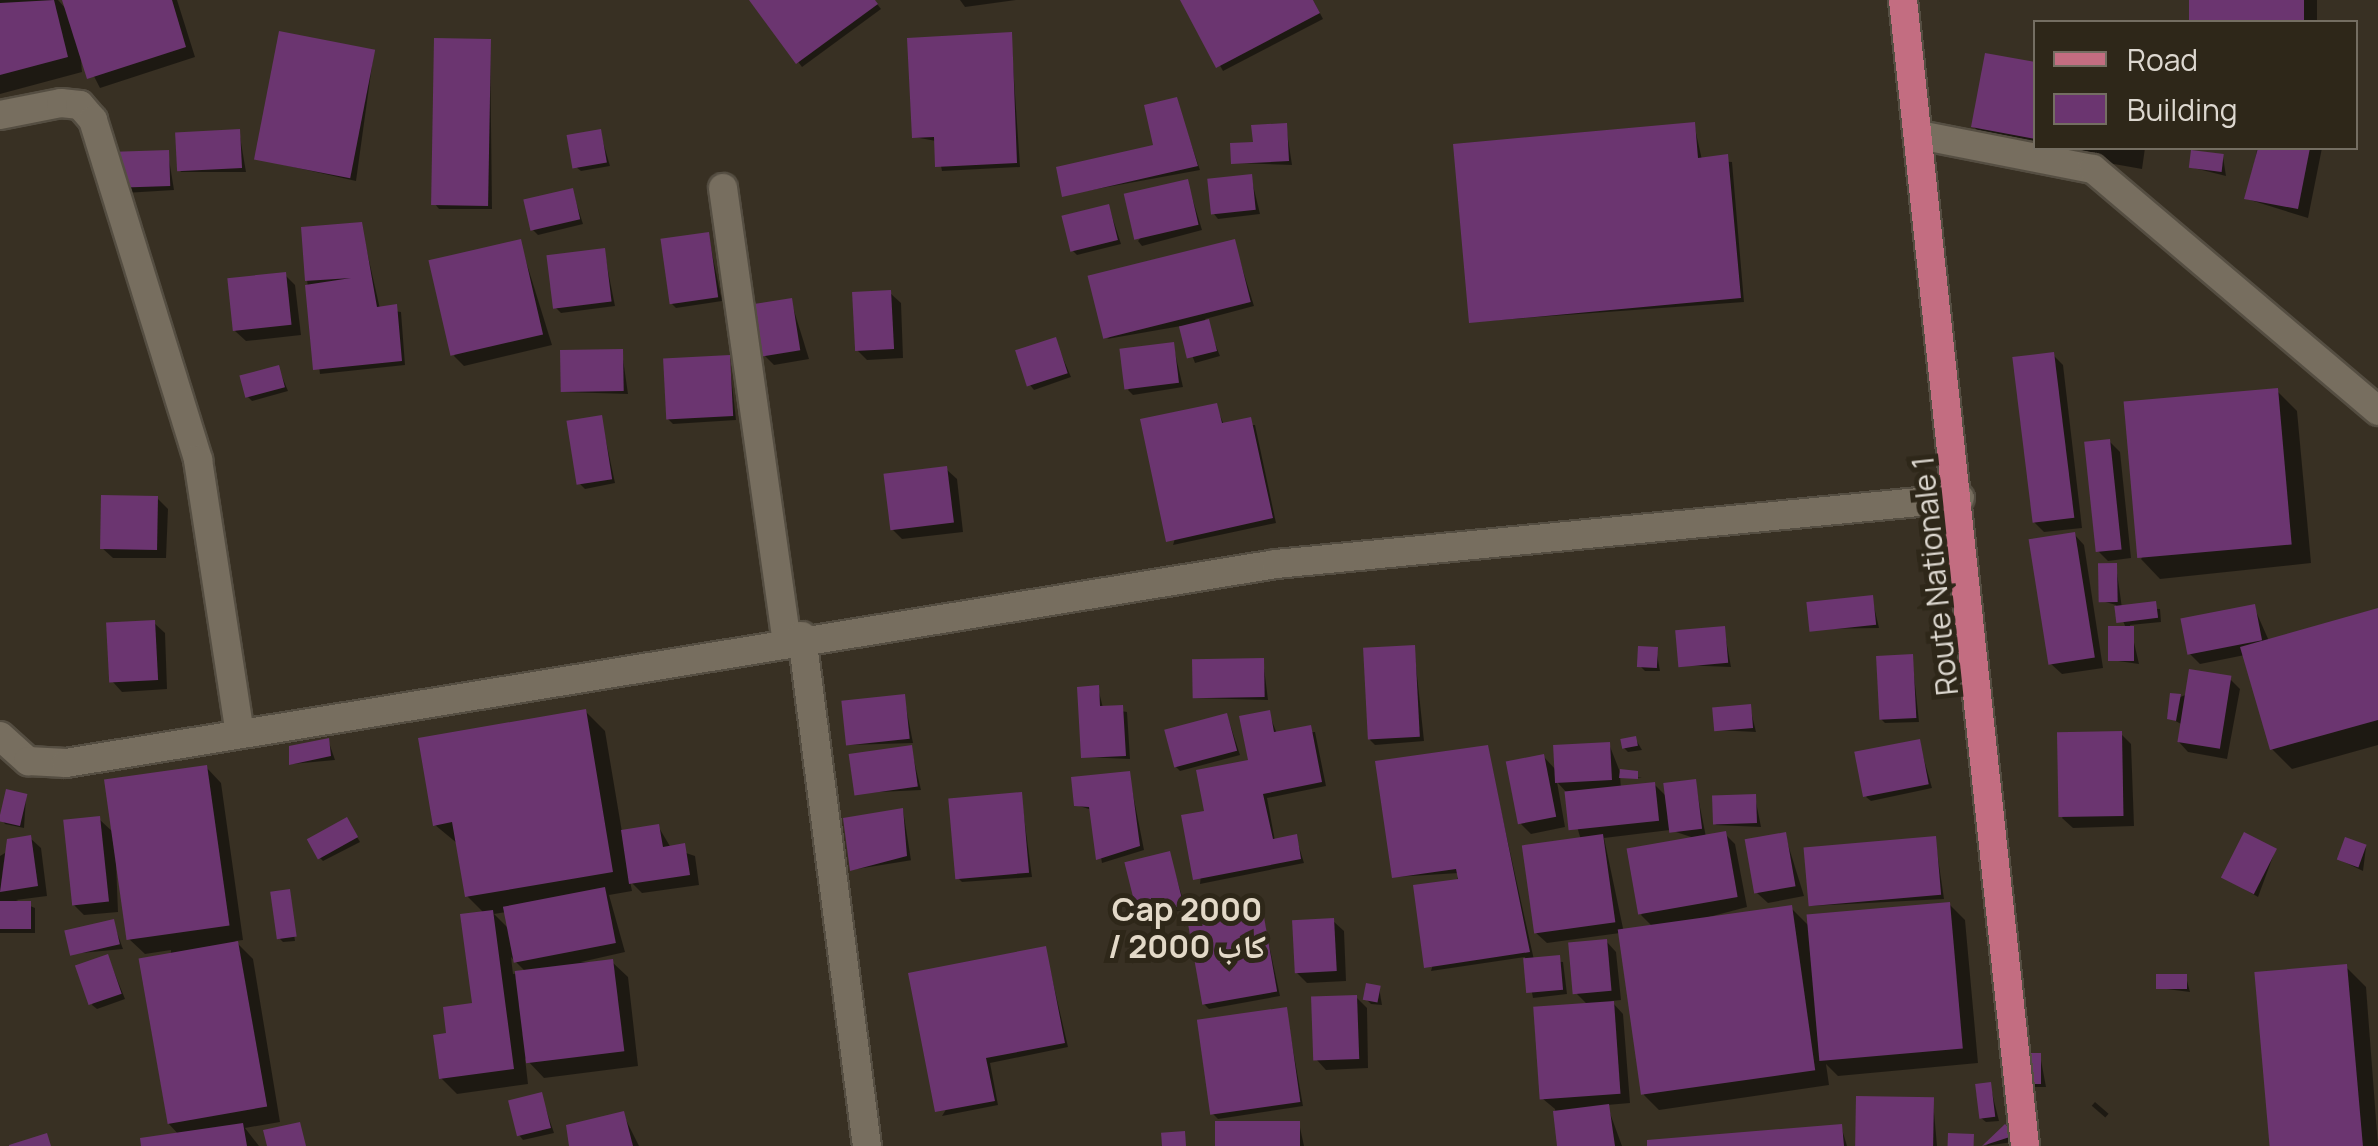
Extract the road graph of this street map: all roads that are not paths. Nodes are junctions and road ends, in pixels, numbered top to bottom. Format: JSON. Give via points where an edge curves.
{"nodes":[{"id":1,"x":1904,"y":0,"type":"edge"},
{"id":2,"x":0,"y":115,"type":"edge"},
{"id":3,"x":1919,"y":135,"type":"junction"},
{"id":4,"x":723,"y":188,"type":"dead end"},
{"id":5,"x":2378,"y":411,"type":"edge"},
{"id":6,"x":1960,"y":498,"type":"junction"},
{"id":7,"x":794,"y":637,"type":"junction"},
{"id":8,"x":240,"y":733,"type":"junction"},
{"id":9,"x":0,"y":736,"type":"edge"},
{"id":10,"x":866,"y":1146,"type":"edge"},
{"id":11,"x":2025,"y":1146,"type":"edge"}],
"edges":[{"from":1,"to":3,"type":"main road","name":"Route Nationale 1"},
{"from":2,"to":8,"type":"street","via":[[80,105],[93,120],[198,460]]},
{"from":3,"to":5,"type":"street","via":[[2093,169]]},
{"from":3,"to":6,"type":"main road","name":"Route Nationale 1"},
{"from":4,"to":7,"type":"street"},
{"from":6,"to":7,"type":"street","via":[[1276,564]]},
{"from":6,"to":11,"type":"main road","name":"Route Nationale 1"},
{"from":7,"to":8,"type":"street"},
{"from":7,"to":10,"type":"street"},
{"from":8,"to":9,"type":"street","via":[[66,763],[28,761]]}]}
